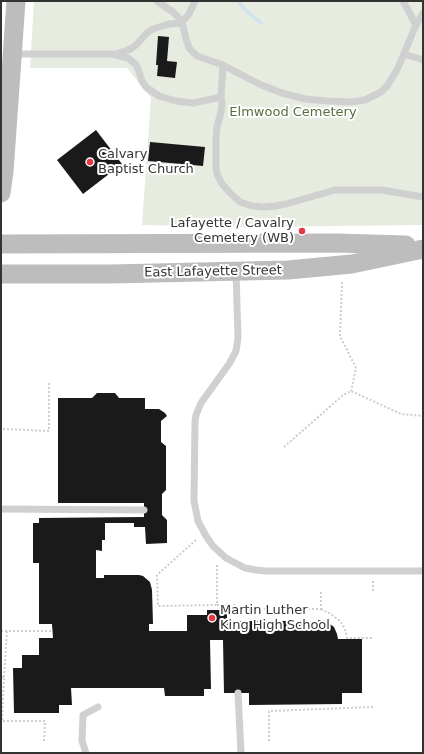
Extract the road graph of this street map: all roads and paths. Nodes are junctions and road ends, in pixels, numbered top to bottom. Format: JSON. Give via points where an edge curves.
{"nodes":[{"id":1,"x":16,"y":1,"type":"edge"},
{"id":2,"x":157,"y":1,"type":"edge"},
{"id":3,"x":195,"y":1,"type":"edge"},
{"id":4,"x":403,"y":1,"type":"edge"},
{"id":5,"x":423,"y":13,"type":"edge"},
{"id":6,"x":181,"y":23,"type":"junction"},
{"id":7,"x":416,"y":25,"type":"junction"},
{"id":8,"x":12,"y":54,"type":"junction"},
{"id":9,"x":116,"y":54,"type":"junction"},
{"id":10,"x":404,"y":54,"type":"junction"},
{"id":11,"x":423,"y":60,"type":"edge"},
{"id":12,"x":223,"y":65,"type":"junction"},
{"id":13,"x":221,"y":97,"type":"junction"},
{"id":14,"x":1,"y":193,"type":"edge"},
{"id":15,"x":423,"y":197,"type":"edge"},
{"id":16,"x":39,"y":243,"type":"junction"},
{"id":17,"x":125,"y":243,"type":"junction"},
{"id":18,"x":1,"y":244,"type":"edge"},
{"id":19,"x":423,"y":246,"type":"edge"},
{"id":20,"x":423,"y":249,"type":"edge"},
{"id":21,"x":236,"y":271,"type":"junction"},
{"id":22,"x":1,"y":274,"type":"edge"},
{"id":23,"x":31,"y":274,"type":"junction"},
{"id":24,"x":111,"y":274,"type":"junction"},
{"id":25,"x":342,"y":282,"type":"dead end"},
{"id":26,"x":49,"y":383,"type":"dead end"},
{"id":27,"x":351,"y":392,"type":"junction"},
{"id":28,"x":423,"y":416,"type":"edge"},
{"id":29,"x":3,"y":429,"type":"dead end"},
{"id":30,"x":284,"y":447,"type":"dead end"},
{"id":31,"x":1,"y":509,"type":"edge"},
{"id":32,"x":144,"y":510,"type":"dead end"},
{"id":33,"x":196,"y":540,"type":"dead end"},
{"id":34,"x":217,"y":565,"type":"dead end"},
{"id":35,"x":423,"y":571,"type":"edge"},
{"id":36,"x":373,"y":581,"type":"dead end"},
{"id":37,"x":321,"y":591,"type":"dead end"},
{"id":38,"x":373,"y":591,"type":"dead end"},
{"id":39,"x":217,"y":605,"type":"junction"},
{"id":40,"x":321,"y":609,"type":"junction"},
{"id":41,"x":1,"y":631,"type":"edge"},
{"id":42,"x":7,"y":631,"type":"junction"},
{"id":43,"x":52,"y":631,"type":"dead end"},
{"id":44,"x":373,"y":638,"type":"dead end"},
{"id":45,"x":2,"y":677,"type":"edge"},
{"id":46,"x":238,"y":693,"type":"dead end"},
{"id":47,"x":98,"y":707,"type":"dead end"},
{"id":48,"x":373,"y":707,"type":"dead end"},
{"id":49,"x":269,"y":741,"type":"dead end"},
{"id":50,"x":44,"y":742,"type":"dead end"},
{"id":51,"x":86,"y":753,"type":"edge"},
{"id":52,"x":241,"y":753,"type":"edge"}],
"edges":[{"from":1,"to":8,"type":"street"},
{"from":2,"to":6,"type":"lane","via":[[173,12]]},
{"from":3,"to":6,"type":"lane"},
{"from":4,"to":7,"type":"lane"},
{"from":5,"to":7,"type":"lane"},
{"from":6,"to":9,"type":"lane","via":[[152,29],[132,48]]},
{"from":6,"to":12,"type":"lane","via":[[187,43],[197,56]]},
{"from":7,"to":10,"type":"lane"},
{"from":8,"to":9,"type":"lane"},
{"from":8,"to":14,"type":"street"},
{"from":9,"to":13,"type":"lane","via":[[133,62],[146,87],[159,96],[193,103]]},
{"from":10,"to":11,"type":"lane"},
{"from":10,"to":12,"type":"lane","via":[[394,75],[381,92],[365,100],[351,102],[305,99],[282,93]]},
{"from":12,"to":13,"type":"lane"},
{"from":13,"to":15,"type":"lane","via":[[216,139],[217,174],[222,184],[240,202],[252,206],[275,206],[335,190],[382,190]]},
{"from":16,"to":17,"type":"street"},
{"from":16,"to":18,"type":"street"},
{"from":16,"to":23,"type":"street","via":[[27,256],[26,264]]},
{"from":17,"to":19,"type":"street","via":[[336,243]]},
{"from":17,"to":24,"type":"street","via":[[130,250],[127,258],[122,266]]},
{"from":20,"to":21,"type":"street","name":"East Lafayette Street","via":[[352,264],[288,270]]},
{"from":21,"to":24,"type":"street","name":"East Lafayette Street"},
{"from":21,"to":35,"type":"lane","via":[[237,345],[233,357],[198,409],[195,422],[194,501],[201,529],[222,555],[245,568],[266,571]]},
{"from":22,"to":23,"type":"street","name":"East Lafayette Street"},
{"from":23,"to":24,"type":"street","name":"East Lafayette Street"},
{"from":25,"to":27,"type":"path","via":[[340,336],[356,368]]},
{"from":26,"to":29,"type":"path","via":[[49,431]]},
{"from":27,"to":28,"type":"path","via":[[401,414]]},
{"from":27,"to":30,"type":"path","via":[[342,396]]},
{"from":31,"to":32,"type":"lane"},
{"from":33,"to":39,"type":"path","via":[[157,575],[158,606]]},
{"from":34,"to":39,"type":"path"},
{"from":36,"to":38,"type":"path"},
{"from":37,"to":40,"type":"path"},
{"from":39,"to":40,"type":"path","via":[[234,605],[241,609]]},
{"from":40,"to":44,"type":"path","via":[[340,621],[347,638]]},
{"from":41,"to":42,"type":"path"},
{"from":42,"to":43,"type":"path"},
{"from":42,"to":45,"type":"path"},
{"from":45,"to":50,"type":"path","via":[[2,721],[45,721]]},
{"from":46,"to":52,"type":"lane"},
{"from":47,"to":51,"type":"lane","via":[[83,715],[82,741]]},
{"from":48,"to":49,"type":"path","via":[[269,711]]}]}
